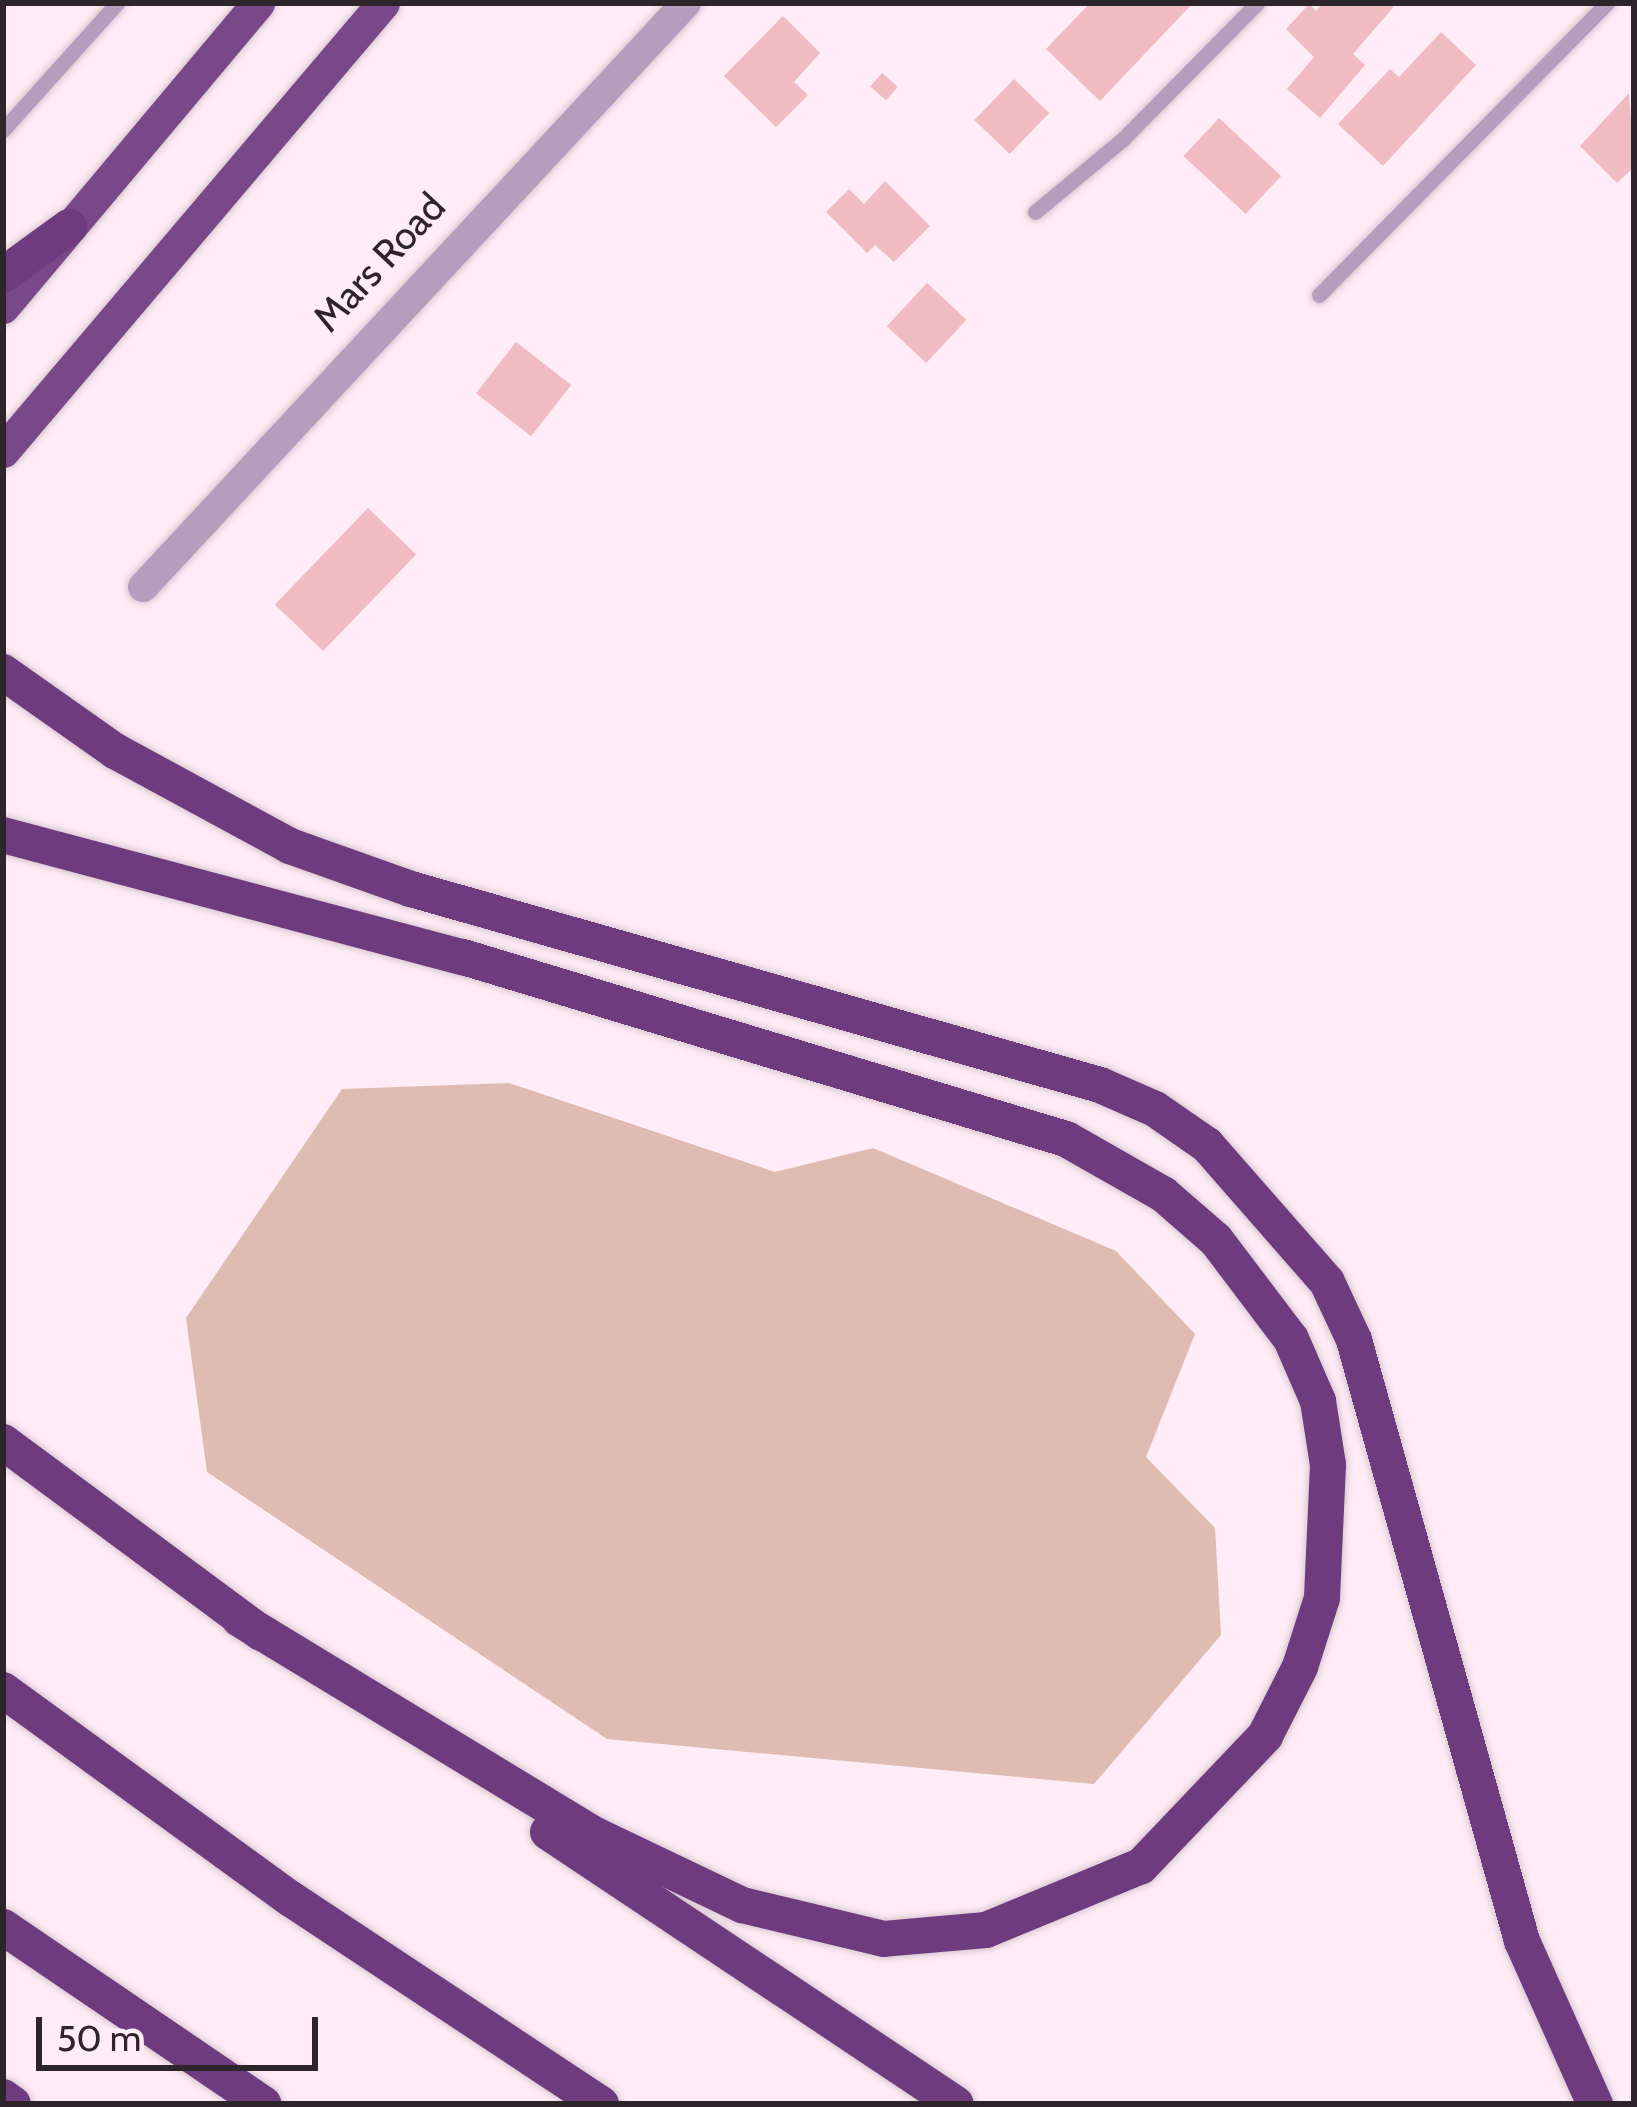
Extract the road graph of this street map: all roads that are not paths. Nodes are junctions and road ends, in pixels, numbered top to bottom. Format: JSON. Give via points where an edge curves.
{"nodes":[{"id":1,"x":117,"y":3,"type":"edge"},
{"id":2,"x":258,"y":3,"type":"edge"},
{"id":3,"x":383,"y":3,"type":"edge"},
{"id":4,"x":686,"y":3,"type":"edge"},
{"id":5,"x":1257,"y":3,"type":"edge"},
{"id":6,"x":1606,"y":3,"type":"edge"},
{"id":7,"x":3,"y":130,"type":"edge"},
{"id":8,"x":1035,"y":212,"type":"dead end"},
{"id":9,"x":68,"y":227,"type":"junction"},
{"id":10,"x":3,"y":275,"type":"edge"},
{"id":11,"x":1319,"y":295,"type":"dead end"},
{"id":12,"x":3,"y":307,"type":"edge"},
{"id":13,"x":3,"y":451,"type":"edge"},
{"id":14,"x":142,"y":586,"type":"dead end"},
{"id":15,"x":7,"y":668,"type":"edge"},
{"id":16,"x":3,"y":835,"type":"edge"},
{"id":17,"x":3,"y":1442,"type":"edge"},
{"id":18,"x":240,"y":1619,"type":"junction"},
{"id":19,"x":3,"y":1690,"type":"edge"},
{"id":20,"x":3,"y":1927,"type":"edge"},
{"id":21,"x":3,"y":2097,"type":"edge"},
{"id":22,"x":14,"y":2104,"type":"edge"},
{"id":23,"x":263,"y":2104,"type":"edge"},
{"id":24,"x":601,"y":2104,"type":"edge"},
{"id":25,"x":956,"y":2104,"type":"edge"},
{"id":26,"x":1595,"y":2104,"type":"edge"}],
"edges":[{"from":1,"to":7,"type":"lane"},
{"from":2,"to":9,"type":"highway"},
{"from":3,"to":13,"type":"highway"},
{"from":4,"to":14,"type":"street","name":"Mars Road"},
{"from":5,"to":8,"type":"lane","via":[[1123,139]]},
{"from":6,"to":11,"type":"lane"},
{"from":9,"to":10,"type":"highway"},
{"from":9,"to":12,"type":"highway"},
{"from":15,"to":26,"type":"highway","via":[[115,752],[290,846],[412,889],[1100,1085],[1208,1145],[1308,1256],[1354,1340],[1522,1941]]},
{"from":16,"to":18,"type":"highway","via":[[463,957],[1066,1138],[1162,1194],[1216,1240],[1291,1339],[1318,1401],[1328,1465],[1322,1598],[1300,1667],[1265,1736],[1142,1865],[986,1930],[884,1939],[742,1905],[595,1835]]},
{"from":17,"to":18,"type":"highway"},
{"from":18,"to":25,"type":"highway"},
{"from":19,"to":24,"type":"highway","via":[[291,1898]]},
{"from":20,"to":23,"type":"highway"},
{"from":21,"to":22,"type":"highway"}]}
